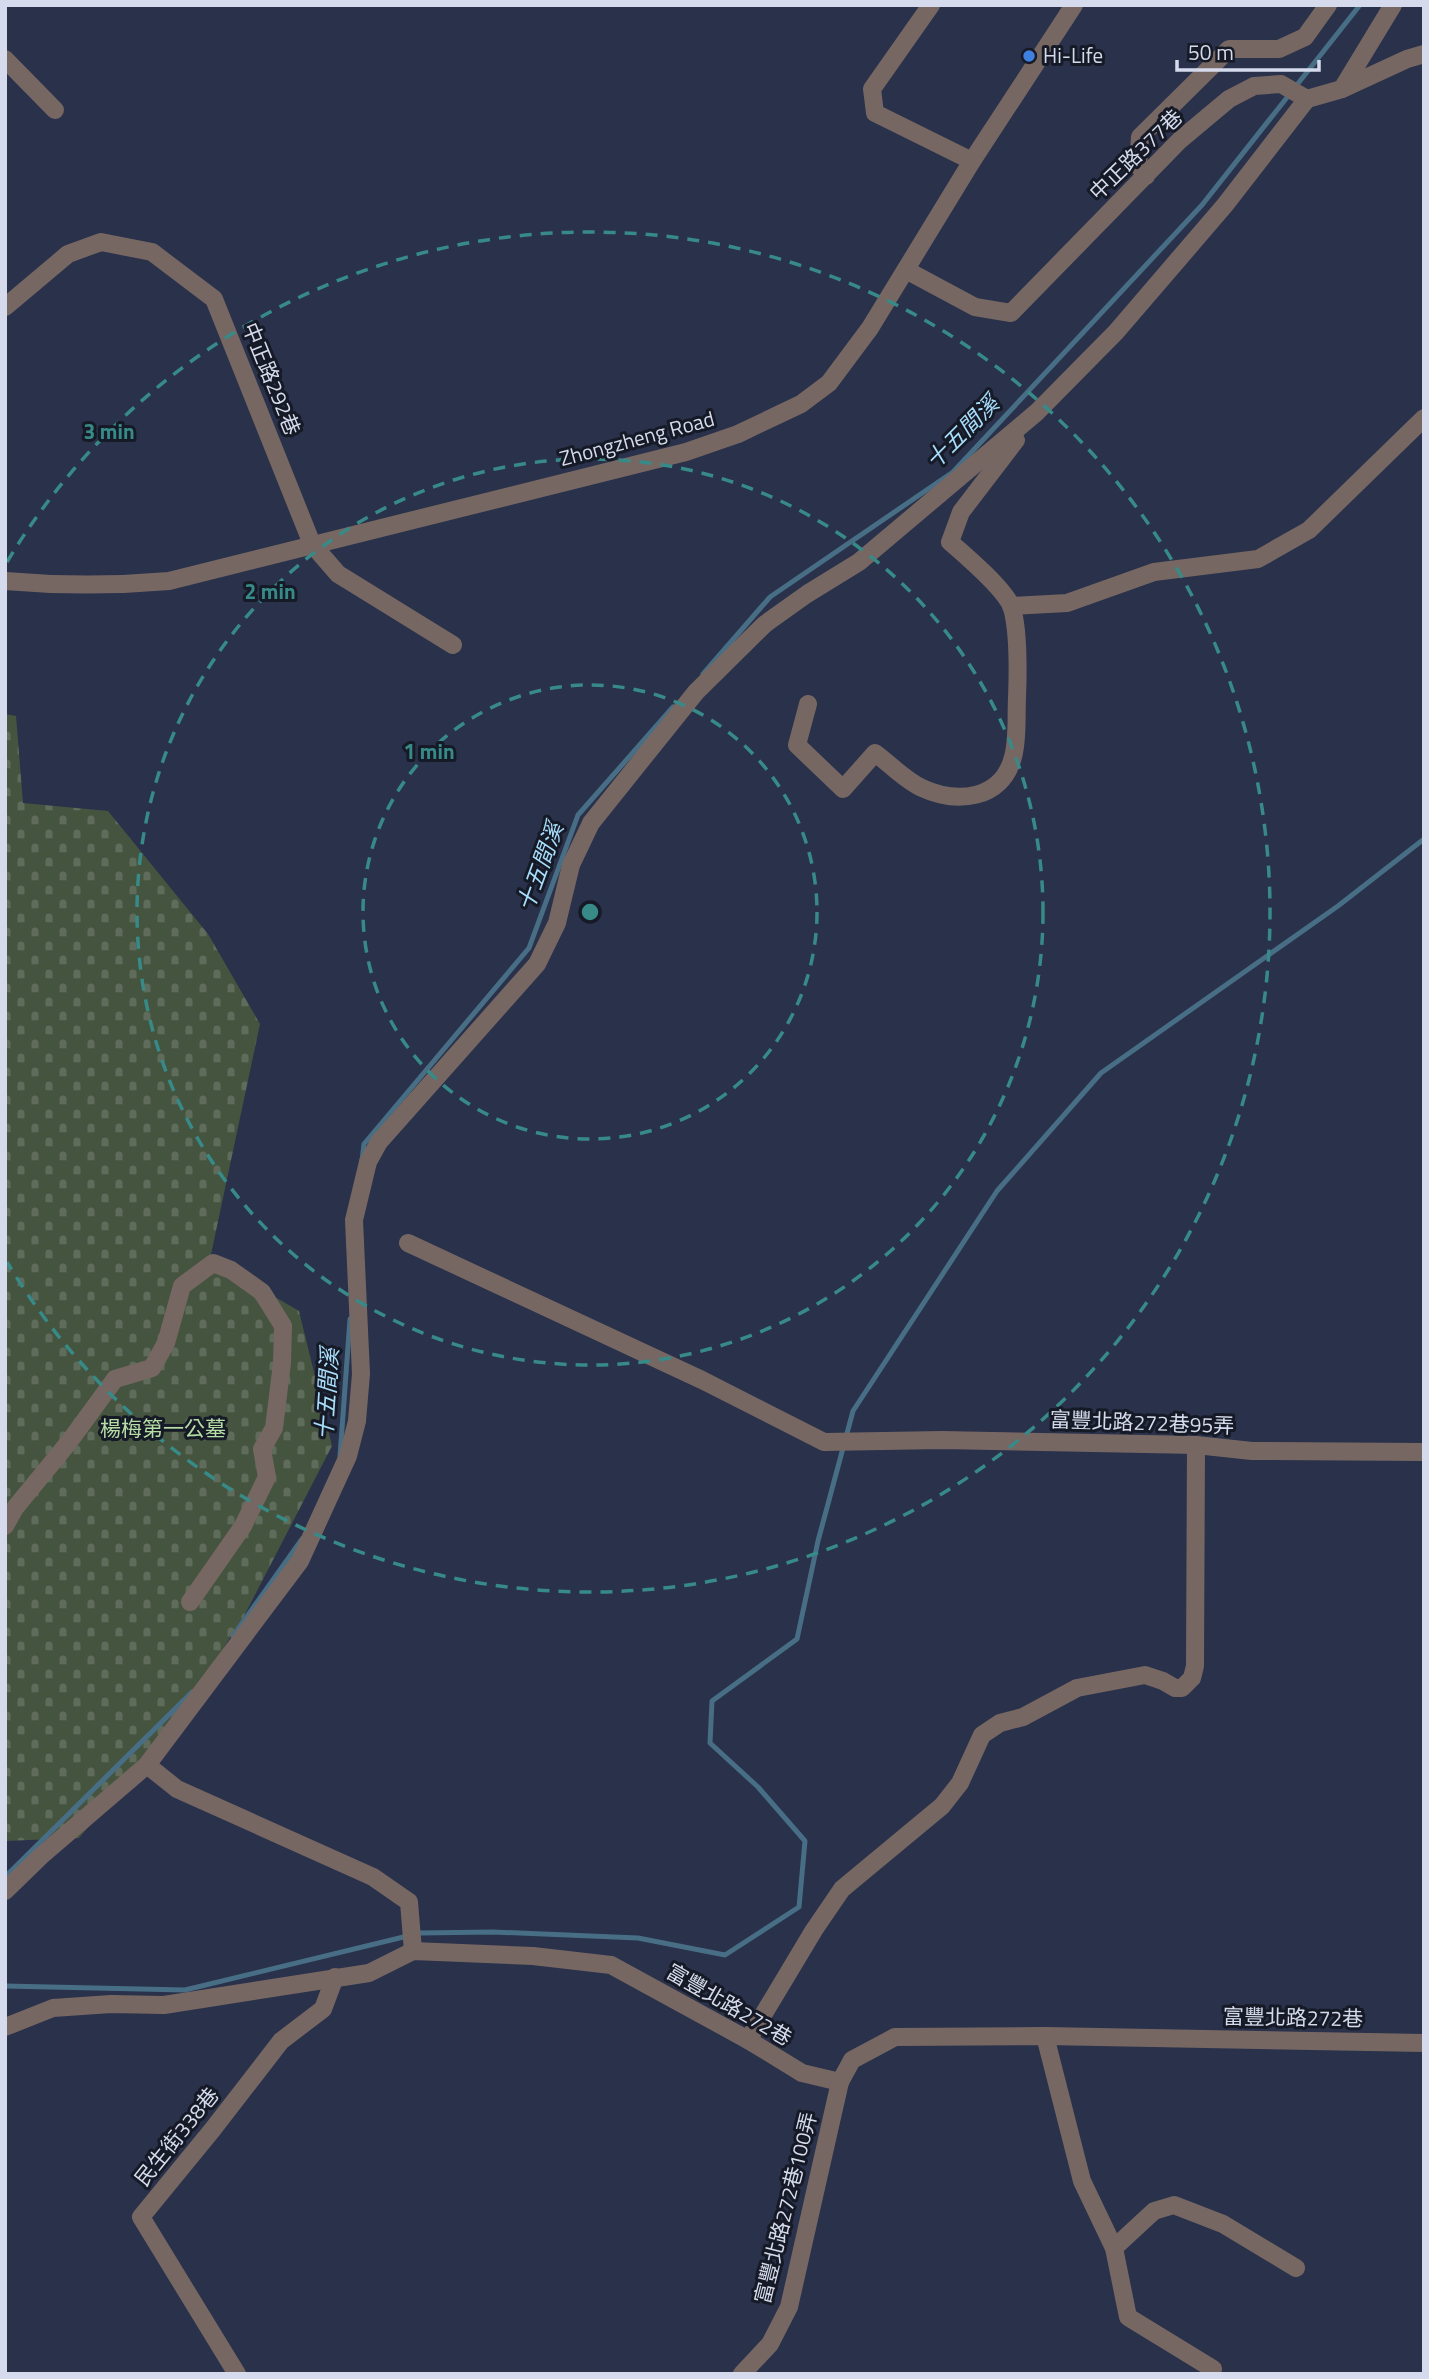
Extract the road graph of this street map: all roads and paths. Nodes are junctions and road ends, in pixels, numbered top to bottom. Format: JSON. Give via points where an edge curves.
{"nodes":[{"id":1,"x":930,"y":5,"type":"edge"},
{"id":2,"x":1328,"y":5,"type":"edge"},
{"id":3,"x":1393,"y":5,"type":"edge"},
{"id":4,"x":1067,"y":7,"type":"edge"},
{"id":5,"x":1424,"y":54,"type":"edge"},
{"id":6,"x":5,"y":59,"type":"edge"},
{"id":7,"x":1342,"y":89,"type":"junction"},
{"id":8,"x":1307,"y":99,"type":"junction"},
{"id":9,"x":55,"y":110,"type":"dead end"},
{"id":10,"x":972,"y":161,"type":"junction"},
{"id":11,"x":1146,"y":176,"type":"junction"},
{"id":12,"x":906,"y":270,"type":"junction"},
{"id":13,"x":5,"y":307,"type":"edge"},
{"id":14,"x":1037,"y":412,"type":"junction"},
{"id":15,"x":1424,"y":418,"type":"edge"},
{"id":16,"x":312,"y":544,"type":"junction"},
{"id":17,"x":5,"y":581,"type":"edge"},
{"id":18,"x":1011,"y":606,"type":"junction"},
{"id":19,"x":453,"y":645,"type":"dead end"},
{"id":20,"x":808,"y":704,"type":"dead end"},
{"id":21,"x":408,"y":1243,"type":"dead end"},
{"id":22,"x":1196,"y":1445,"type":"junction"},
{"id":23,"x":1424,"y":1452,"type":"edge"},
{"id":24,"x":5,"y":1526,"type":"edge"},
{"id":25,"x":190,"y":1602,"type":"dead end"},
{"id":26,"x":147,"y":1765,"type":"junction"},
{"id":27,"x":5,"y":1891,"type":"edge"},
{"id":28,"x":413,"y":1950,"type":"junction"},
{"id":29,"x":335,"y":1977,"type":"junction"},
{"id":30,"x":5,"y":2027,"type":"edge"},
{"id":31,"x":1045,"y":2036,"type":"junction"},
{"id":32,"x":748,"y":2040,"type":"junction"},
{"id":33,"x":1424,"y":2043,"type":"edge"},
{"id":34,"x":840,"y":2082,"type":"junction"},
{"id":35,"x":1114,"y":2248,"type":"junction"},
{"id":36,"x":1296,"y":2268,"type":"dead end"},
{"id":37,"x":1213,"y":2368,"type":"dead end"},
{"id":38,"x":237,"y":2374,"type":"edge"},
{"id":39,"x":742,"y":2374,"type":"edge"}],
"edges":[{"from":1,"to":10,"type":"street","via":[[873,89],[875,113]]},
{"from":2,"to":11,"type":"street","via":[[1305,37],[1279,49],[1229,49],[1140,137],[1138,165]]},
{"from":3,"to":7,"type":"street"},
{"from":4,"to":10,"type":"street","name":"Zhongzheng Road"},
{"from":5,"to":7,"type":"street"},
{"from":6,"to":9,"type":"street"},
{"from":7,"to":8,"type":"street"},
{"from":8,"to":11,"type":"street","name":"中正路377巷","via":[[1281,84],[1254,86],[1229,99]]},
{"from":8,"to":14,"type":"street","via":[[1225,205],[1116,332]]},
{"from":10,"to":12,"type":"street","name":"Zhongzheng Road"},
{"from":11,"to":12,"type":"street","name":"中正路377巷","via":[[1011,313],[975,307]]},
{"from":12,"to":16,"type":"street","name":"Zhongzheng Road","via":[[829,383],[801,404],[738,434],[686,452]]},
{"from":13,"to":16,"type":"street","name":"中正路292巷","via":[[68,254],[101,242],[152,252],[214,299]]},
{"from":14,"to":18,"type":"street","via":[[961,512],[950,542],[983,571]]},
{"from":14,"to":26,"type":"street","via":[[859,562],[765,624],[696,692],[591,823],[571,865],[557,923],[537,964],[379,1142],[368,1162],[354,1220],[361,1374],[348,1456],[300,1561]]},
{"from":15,"to":18,"type":"street","via":[[1309,530],[1258,559],[1154,572],[1067,603]]},
{"from":16,"to":17,"type":"street","name":"Zhongzheng Road","via":[[169,581],[114,586]]},
{"from":16,"to":19,"type":"street","name":"中正路292巷","via":[[338,574]]},
{"from":18,"to":20,"type":"street","via":[[1018,663],[1014,753],[1008,770],[991,789],[961,799],[921,788],[875,753],[843,789],[797,746]]},
{"from":21,"to":22,"type":"street","name":"富豐北路272巷95弄","via":[[824,1442]]},
{"from":22,"to":23,"type":"street","name":"富豐北路272巷95弄","via":[[1252,1451]]},
{"from":22,"to":32,"type":"street","via":[[1195,1666],[1187,1685],[1175,1688],[1145,1675],[1077,1688],[982,1735],[960,1783],[942,1806],[842,1889]]},
{"from":24,"to":25,"type":"street","via":[[115,1379],[152,1368],[166,1343],[182,1286],[213,1264],[231,1270],[262,1292],[282,1326],[278,1402],[274,1428],[262,1449],[267,1477],[243,1526]]},
{"from":26,"to":27,"type":"street"},
{"from":26,"to":28,"type":"street","via":[[177,1789],[373,1877],[409,1902]]},
{"from":28,"to":29,"type":"street","name":"富豐北路272巷","via":[[369,1973]]},
{"from":28,"to":32,"type":"street","name":"富豐北路272巷","via":[[611,1965]]},
{"from":29,"to":30,"type":"street","name":"富豐北路272巷","via":[[164,2006],[53,2008]]},
{"from":29,"to":38,"type":"street","name":"民生街338巷","via":[[323,2009],[281,2041],[141,2217]]},
{"from":31,"to":33,"type":"street","name":"富豐北路272巷"},
{"from":31,"to":34,"type":"street","name":"富豐北路272巷","via":[[895,2036],[852,2060]]},
{"from":31,"to":35,"type":"street","via":[[1082,2181]]},
{"from":32,"to":34,"type":"street","name":"富豐北路272巷","via":[[802,2073]]},
{"from":34,"to":39,"type":"street","name":"富豐北路272巷100弄","via":[[789,2307],[770,2344]]},
{"from":35,"to":36,"type":"street","via":[[1154,2211],[1174,2205],[1223,2224]]},
{"from":35,"to":37,"type":"street","via":[[1128,2317]]}]}
